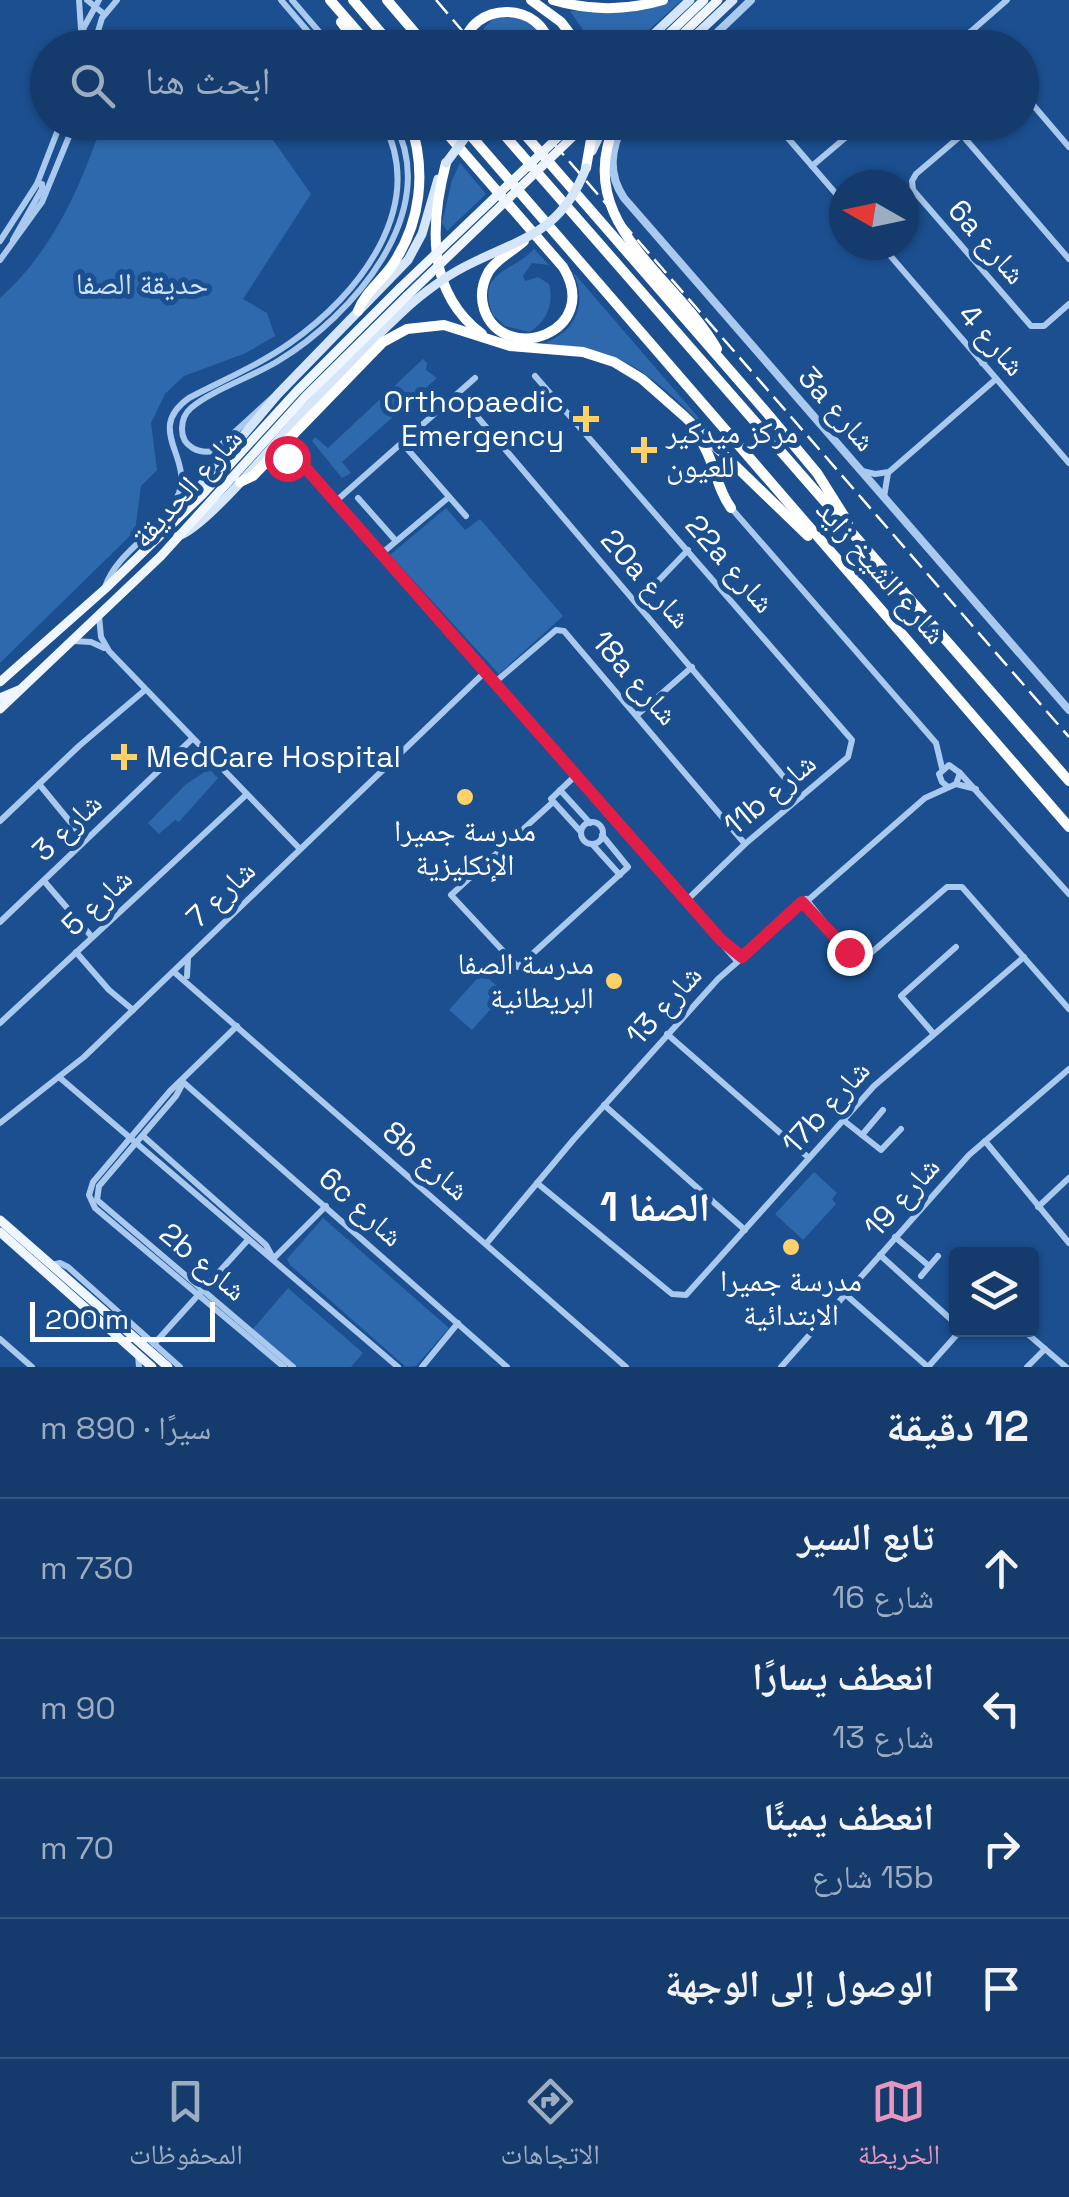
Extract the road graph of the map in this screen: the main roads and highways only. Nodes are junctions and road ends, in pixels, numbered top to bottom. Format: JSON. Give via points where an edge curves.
{"nodes":[{"id":1,"x":328,"y":0,"type":"edge"},
{"id":2,"x":353,"y":0,"type":"edge"},
{"id":3,"x":387,"y":0,"type":"edge"},
{"id":4,"x":531,"y":0,"type":"edge"},
{"id":5,"x":553,"y":0,"type":"edge"},
{"id":6,"x":663,"y":0,"type":"edge"},
{"id":7,"x":690,"y":0,"type":"edge"},
{"id":8,"x":704,"y":0,"type":"edge"},
{"id":9,"x":718,"y":0,"type":"edge"},
{"id":10,"x":733,"y":0,"type":"edge"},
{"id":11,"x":348,"y":30,"type":"edge"},
{"id":12,"x":356,"y":30,"type":"edge"},
{"id":13,"x":379,"y":30,"type":"edge"},
{"id":14,"x":413,"y":30,"type":"edge"},
{"id":15,"x":468,"y":30,"type":"edge"},
{"id":16,"x":546,"y":30,"type":"edge"},
{"id":17,"x":568,"y":30,"type":"edge"},
{"id":18,"x":658,"y":30,"type":"edge"},
{"id":19,"x":673,"y":30,"type":"edge"},
{"id":20,"x":687,"y":30,"type":"edge"},
{"id":21,"x":701,"y":30,"type":"edge"},
{"id":22,"x":414,"y":140,"type":"edge"},
{"id":23,"x":453,"y":140,"type":"edge"},
{"id":24,"x":463,"y":140,"type":"edge"},
{"id":25,"x":475,"y":140,"type":"edge"},
{"id":26,"x":508,"y":140,"type":"edge"},
{"id":27,"x":530,"y":140,"type":"edge"},
{"id":28,"x":557,"y":140,"type":"edge"},
{"id":29,"x":572,"y":140,"type":"edge"},
{"id":30,"x":589,"y":140,"type":"edge"},
{"id":31,"x":598,"y":140,"type":"edge"},
{"id":32,"x":610,"y":140,"type":"edge"},
{"id":33,"x":446,"y":163,"type":"junction"},
{"id":34,"x":586,"y":168,"type":"junction"},
{"id":35,"x":524,"y":241,"type":"junction"},
{"id":36,"x":406,"y":296,"type":"junction"},
{"id":37,"x":358,"y":311,"type":"junction"},
{"id":38,"x":501,"y":344,"type":"junction"},
{"id":39,"x":724,"y":364,"type":"junction"},
{"id":40,"x":684,"y":416,"type":"junction"},
{"id":41,"x":240,"y":482,"type":"junction"},
{"id":42,"x":731,"y":508,"type":"road end"},
{"id":43,"x":182,"y":514,"type":"junction"},
{"id":44,"x":178,"y":536,"type":"junction"},
{"id":45,"x":858,"y":540,"type":"junction"},
{"id":46,"x":837,"y":560,"type":"junction"},
{"id":47,"x":0,"y":682,"type":"edge"},
{"id":48,"x":18,"y":690,"type":"junction"},
{"id":49,"x":0,"y":698,"type":"edge"},
{"id":50,"x":0,"y":709,"type":"edge"},
{"id":51,"x":1069,"y":781,"type":"edge"},
{"id":52,"x":1069,"y":827,"type":"edge"},
{"id":53,"x":0,"y":1220,"type":"edge"},
{"id":54,"x":0,"y":1232,"type":"edge"},
{"id":55,"x":152,"y":1367,"type":"edge"},
{"id":56,"x":168,"y":1367,"type":"edge"}],
"edges":[{"from":1,"to":11,"type":"highway"},
{"from":1,"to":12,"type":"highway"},
{"from":2,"to":13,"type":"highway"},
{"from":3,"to":14,"type":"highway"},
{"from":4,"to":17,"type":"highway"},
{"from":5,"to":6,"type":"highway","via":[[614,9]]},
{"from":7,"to":18,"type":"main road"},
{"from":8,"to":19,"type":"main road"},
{"from":9,"to":20,"type":"main road"},
{"from":10,"to":21,"type":"main road"},
{"from":15,"to":16,"type":"highway","via":[[486,11],[508,6],[536,17]]},
{"from":22,"to":37,"type":"highway","via":[[420,168],[414,220],[398,256]]},
{"from":23,"to":35,"type":"highway","via":[[570,282],[572,306],[565,320],[532,338],[496,328],[482,304],[491,267]]},
{"from":24,"to":33,"type":"main road","bridge":true},
{"from":25,"to":46,"type":"highway","name":"شارع الشيخ زايد"},
{"from":26,"to":45,"type":"highway","name":"شارع الشيخ زايد"},
{"from":27,"to":39,"type":"highway"},
{"from":28,"to":36,"type":"main road","bridge":true},
{"from":29,"to":36,"type":"main road","bridge":true},
{"from":30,"to":34,"type":"highway"},
{"from":31,"to":34,"type":"main road"},
{"from":32,"to":39,"type":"highway","via":[[604,173],[611,210],[698,319]]},
{"from":33,"to":37,"type":"main road","via":[[413,252]]},
{"from":33,"to":38,"type":"highway","via":[[434,228],[439,271],[464,318]]},
{"from":34,"to":35,"type":"main road","bridge":true,"via":[[560,212]]},
{"from":35,"to":36,"type":"main road","bridge":true},
{"from":36,"to":41,"type":"main road"},
{"from":36,"to":43,"type":"main road","name":"شارع الحديقة","via":[[297,390]]},
{"from":36,"to":44,"type":"main road","name":"شارع الحديقة"},
{"from":37,"to":43,"type":"main road","via":[[278,394]]},
{"from":38,"to":40,"type":"highway","via":[[604,358],[633,372]]},
{"from":38,"to":41,"type":"highway","via":[[444,325],[398,332]]},
{"from":39,"to":45,"type":"highway","via":[[816,473]]},
{"from":40,"to":42,"type":"highway","via":[[708,451]]},
{"from":40,"to":46,"type":"highway"},
{"from":41,"to":44,"type":"main road"},
{"from":43,"to":47,"type":"main road","name":"شارع الحديقة"},
{"from":44,"to":48,"type":"main road","name":"شارع الحديقة"},
{"from":45,"to":51,"type":"highway","name":"شارع الشيخ زايد"},
{"from":46,"to":52,"type":"highway","name":"شارع الشيخ زايد"},
{"from":48,"to":49,"type":"main road"},
{"from":48,"to":50,"type":"main road","name":"شارع الحديقة"},
{"from":53,"to":56,"type":"main road"},
{"from":54,"to":55,"type":"main road"}]}
